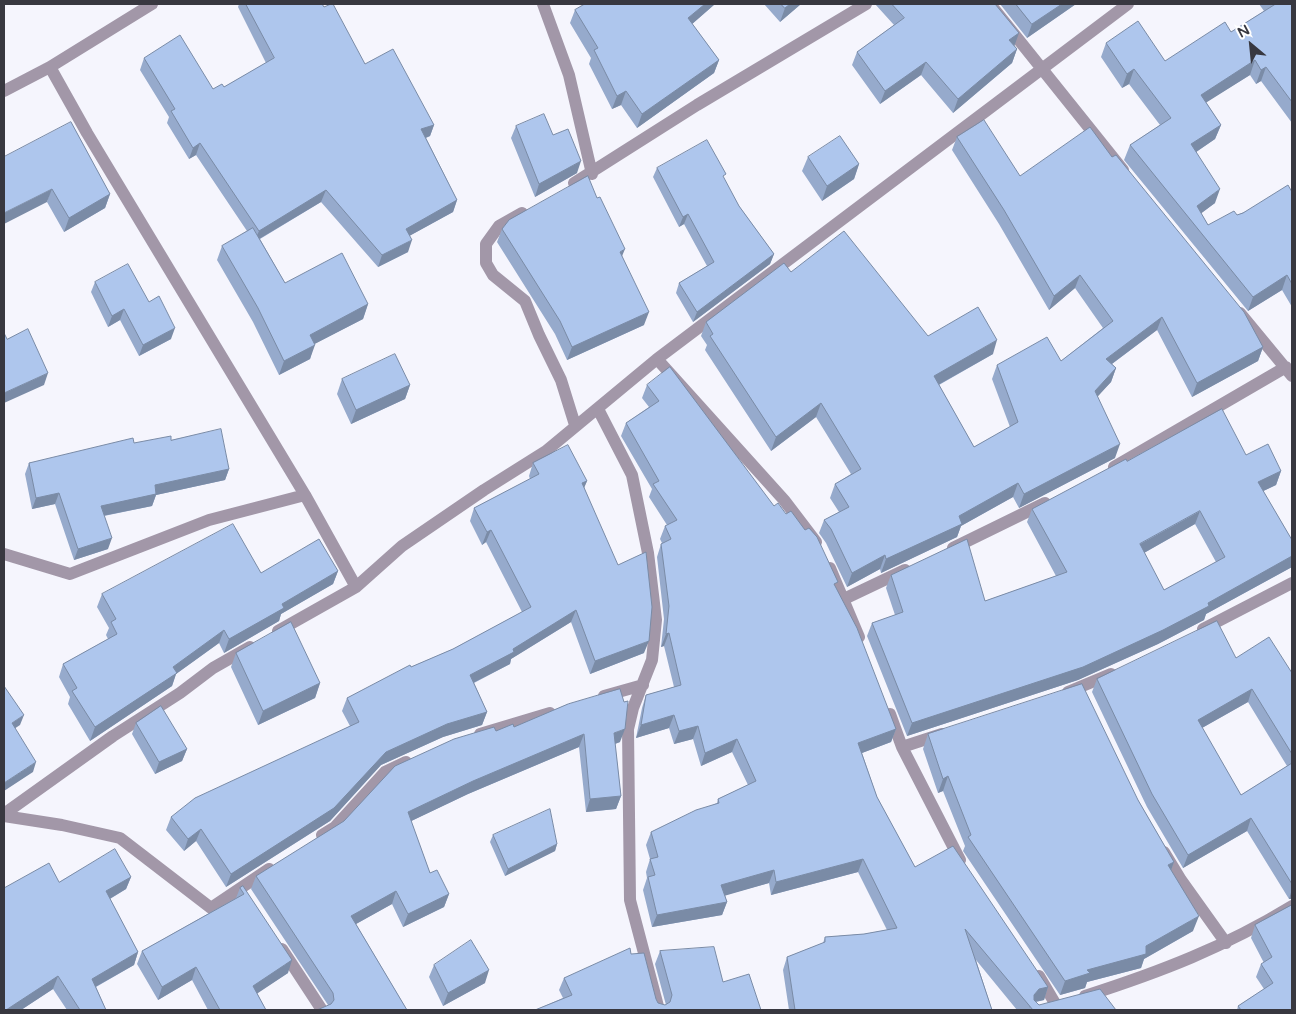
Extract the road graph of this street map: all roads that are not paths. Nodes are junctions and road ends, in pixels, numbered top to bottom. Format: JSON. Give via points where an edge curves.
{"nodes":[{"id":1,"x":152,"y":4,"type":"edge"},
{"id":2,"x":543,"y":4,"type":"edge"},
{"id":3,"x":866,"y":4,"type":"edge"},
{"id":4,"x":990,"y":4,"type":"edge"},
{"id":5,"x":1128,"y":4,"type":"edge"},
{"id":6,"x":50,"y":67,"type":"junction"},
{"id":7,"x":1042,"y":67,"type":"junction"},
{"id":8,"x":4,"y":91,"type":"edge"},
{"id":9,"x":592,"y":174,"type":"junction"},
{"id":10,"x":1129,"y":177,"type":"edge"},
{"id":11,"x":561,"y":191,"type":"edge"},
{"id":12,"x":530,"y":208,"type":"edge"},
{"id":13,"x":1229,"y":300,"type":"edge"},
{"id":14,"x":657,"y":359,"type":"junction"},
{"id":15,"x":1289,"y":371,"type":"edge"},
{"id":16,"x":598,"y":410,"type":"junction"},
{"id":17,"x":575,"y":425,"type":"junction"},
{"id":18,"x":1106,"y":471,"type":"edge"},
{"id":19,"x":305,"y":495,"type":"junction"},
{"id":20,"x":1054,"y":499,"type":"edge"},
{"id":21,"x":4,"y":554,"type":"edge"},
{"id":22,"x":940,"y":554,"type":"edge"},
{"id":23,"x":914,"y":566,"type":"edge"},
{"id":24,"x":1292,"y":583,"type":"edge"},
{"id":25,"x":356,"y":587,"type":"junction"},
{"id":26,"x":844,"y":599,"type":"junction"},
{"id":27,"x":1188,"y":637,"type":"edge"},
{"id":28,"x":862,"y":645,"type":"edge"},
{"id":29,"x":1126,"y":667,"type":"edge"},
{"id":30,"x":643,"y":685,"type":"junction"},
{"id":31,"x":1053,"y":697,"type":"edge"},
{"id":32,"x":595,"y":698,"type":"edge"},
{"id":33,"x":884,"y":700,"type":"edge"},
{"id":34,"x":559,"y":710,"type":"edge"},
{"id":35,"x":959,"y":728,"type":"edge"},
{"id":36,"x":465,"y":738,"type":"edge"},
{"id":37,"x":902,"y":747,"type":"junction"},
{"id":38,"x":420,"y":756,"type":"edge"},
{"id":39,"x":4,"y":815,"type":"edge"},
{"id":40,"x":311,"y":842,"type":"edge"},
{"id":41,"x":1159,"y":843,"type":"edge"},
{"id":42,"x":280,"y":862,"type":"edge"},
{"id":43,"x":969,"y":874,"type":"edge"},
{"id":44,"x":1292,"y":906,"type":"edge"},
{"id":45,"x":273,"y":936,"type":"edge"},
{"id":46,"x":1226,"y":943,"type":"junction"},
{"id":47,"x":1034,"y":969,"type":"edge"},
{"id":48,"x":322,"y":1010,"type":"edge"},
{"id":49,"x":660,"y":1010,"type":"edge"}],
"edges":[{"from":1,"to":6,"type":"street"},
{"from":2,"to":9,"type":"street","via":[[569,75]]},
{"from":3,"to":9,"type":"street","via":[[697,105]]},
{"from":4,"to":7,"type":"street"},
{"from":5,"to":7,"type":"street"},
{"from":6,"to":8,"type":"street"},
{"from":6,"to":19,"type":"street"},
{"from":7,"to":10,"type":"street"},
{"from":7,"to":14,"type":"street"},
{"from":9,"to":11,"type":"street"},
{"from":12,"to":17,"type":"street","via":[[499,226],[486,244],[486,263],[493,275],[525,300],[538,335],[561,380]]},
{"from":13,"to":15,"type":"street"},
{"from":14,"to":16,"type":"street"},
{"from":14,"to":26,"type":"street","via":[[784,500],[819,546]]},
{"from":15,"to":18,"type":"street"},
{"from":16,"to":17,"type":"street"},
{"from":16,"to":30,"type":"street","via":[[632,475],[648,553],[656,620],[652,660]]},
{"from":17,"to":25,"type":"street","via":[[546,451],[402,546]]},
{"from":19,"to":21,"type":"street","via":[[210,520],[70,574]]},
{"from":19,"to":25,"type":"street"},
{"from":20,"to":22,"type":"street"},
{"from":23,"to":26,"type":"street"},
{"from":24,"to":27,"type":"street"},
{"from":25,"to":39,"type":"street","via":[[213,668]]},
{"from":26,"to":28,"type":"street"},
{"from":29,"to":31,"type":"street","via":[[1083,692]]},
{"from":30,"to":32,"type":"street"},
{"from":30,"to":49,"type":"street","via":[[628,728],[630,900]]},
{"from":33,"to":37,"type":"street"},
{"from":34,"to":36,"type":"street"},
{"from":35,"to":37,"type":"street"},
{"from":37,"to":43,"type":"street","via":[[953,850]]},
{"from":38,"to":40,"type":"street","via":[[385,772],[335,827]]},
{"from":39,"to":42,"type":"street","via":[[120,838],[211,908],[243,891]]},
{"from":41,"to":46,"type":"street"},
{"from":44,"to":46,"type":"street"},
{"from":45,"to":48,"type":"street"},
{"from":46,"to":47,"type":"street","via":[[1160,971],[1061,1004]]}]}
